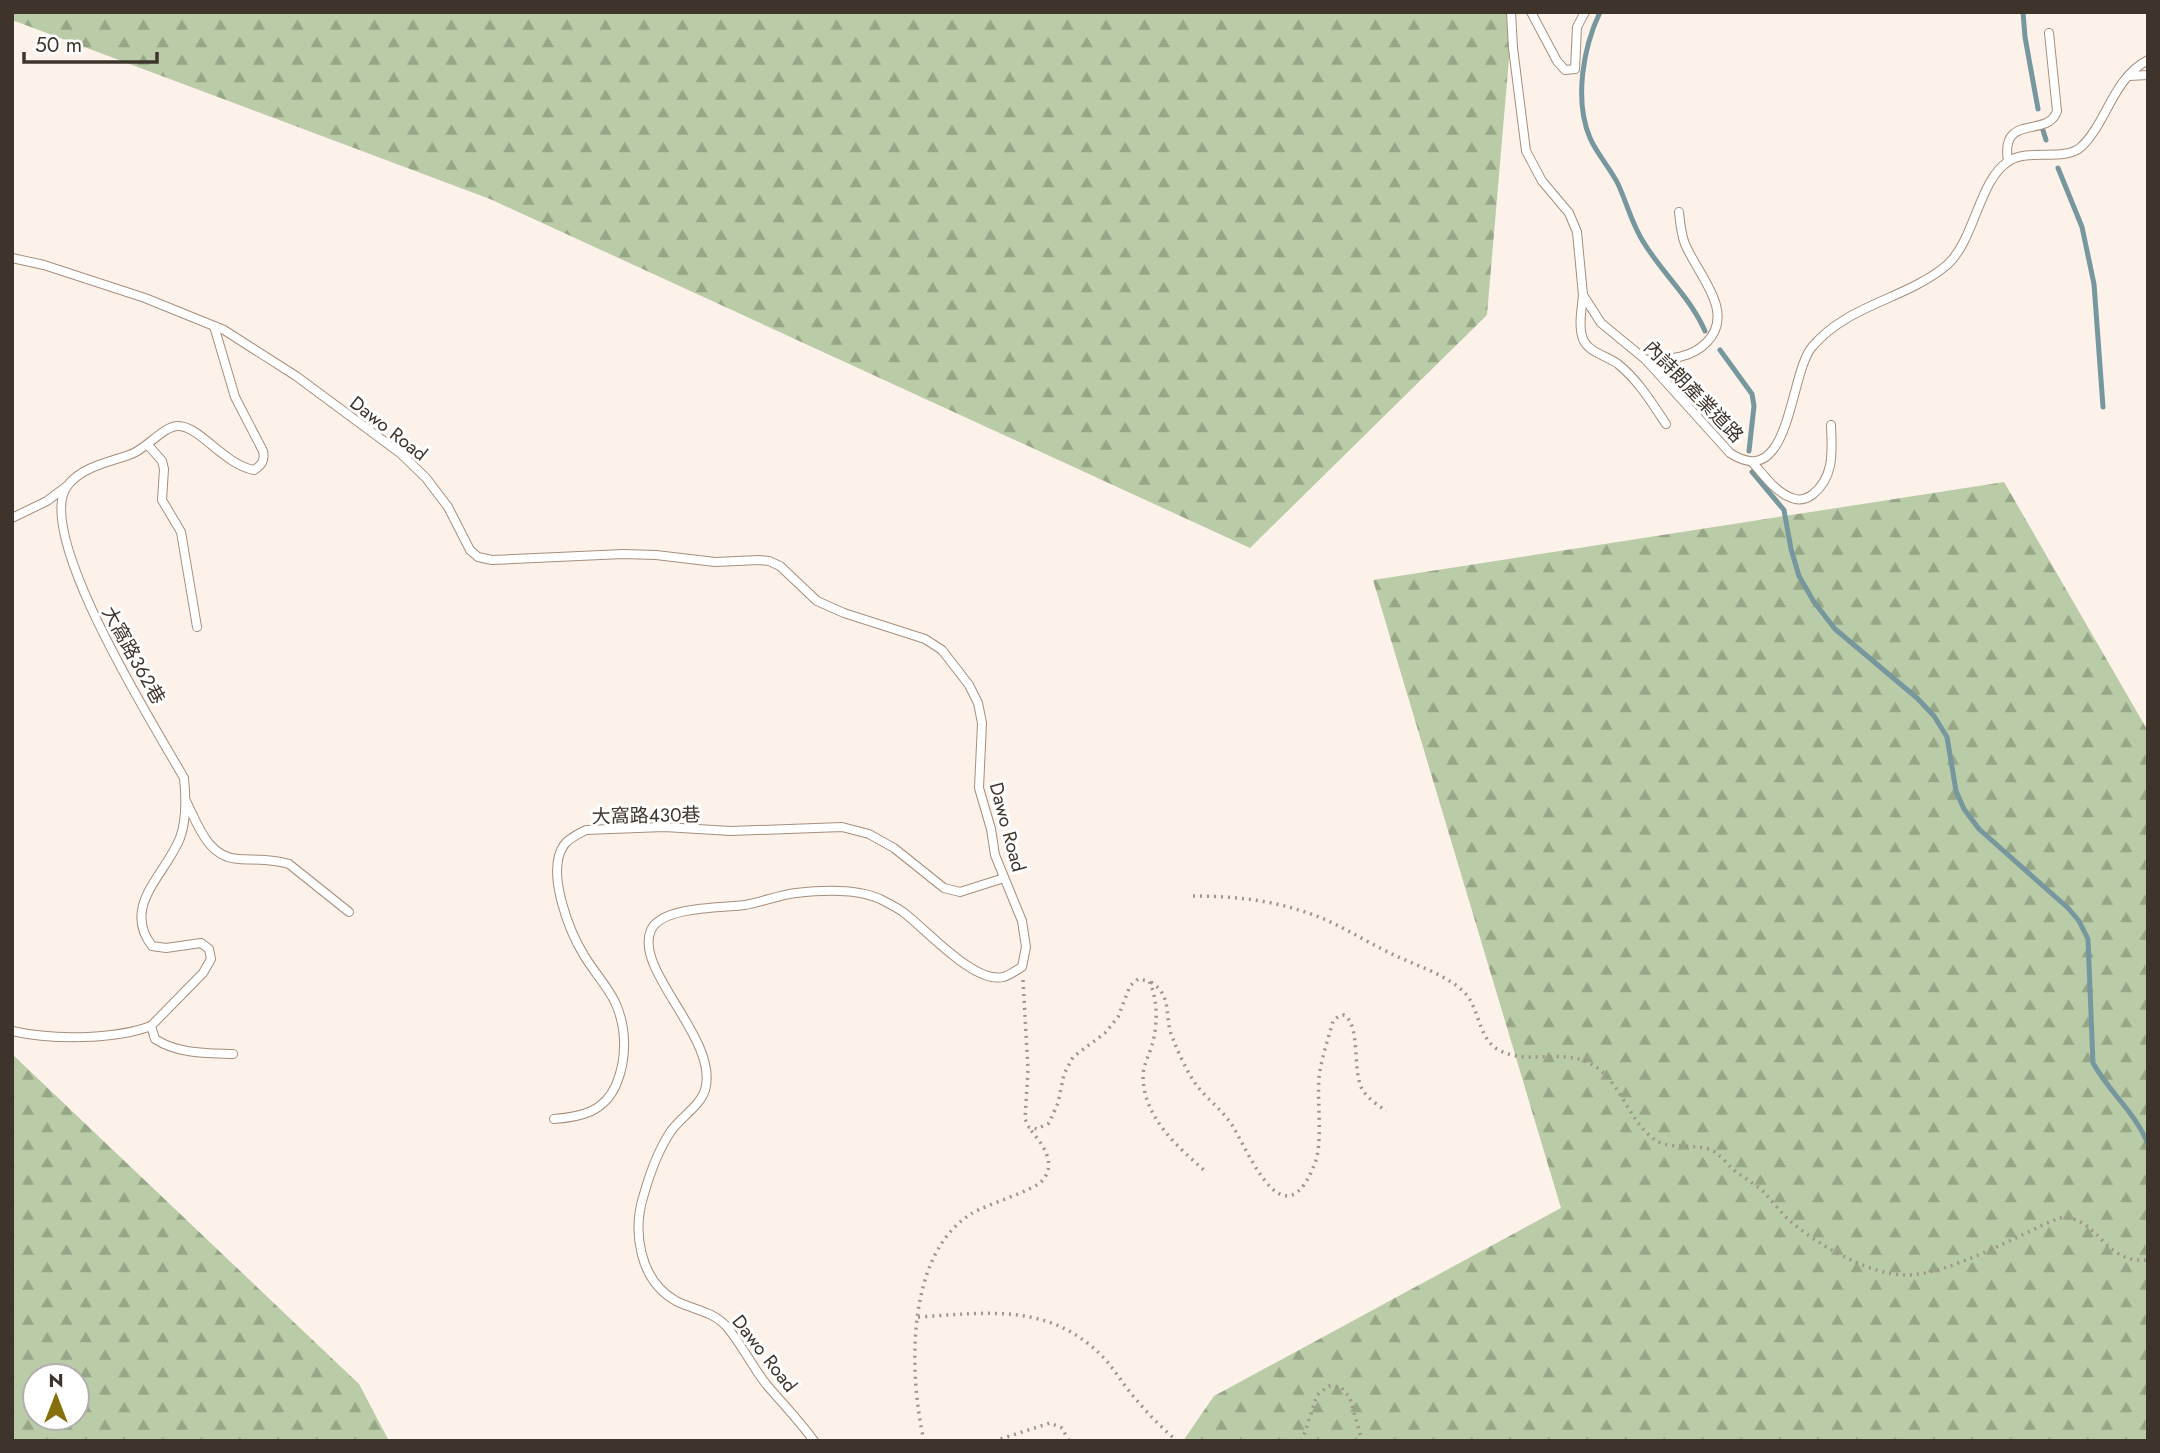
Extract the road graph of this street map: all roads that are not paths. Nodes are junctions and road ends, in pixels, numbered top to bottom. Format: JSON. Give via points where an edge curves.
{"nodes":[{"id":1,"x":1511,"y":12,"type":"edge"},
{"id":2,"x":1531,"y":12,"type":"edge"},
{"id":3,"x":1586,"y":12,"type":"edge"},
{"id":4,"x":2049,"y":33,"type":"dead end"},
{"id":5,"x":2148,"y":60,"type":"edge"},
{"id":6,"x":2148,"y":75,"type":"edge"},
{"id":7,"x":2129,"y":76,"type":"junction"},
{"id":8,"x":2008,"y":161,"type":"junction"},
{"id":9,"x":1679,"y":212,"type":"dead end"},
{"id":10,"x":12,"y":258,"type":"edge"},
{"id":11,"x":1583,"y":295,"type":"junction"},
{"id":12,"x":214,"y":326,"type":"junction"},
{"id":13,"x":1646,"y":360,"type":"junction"},
{"id":14,"x":1666,"y":424,"type":"dead end"},
{"id":15,"x":1831,"y":425,"type":"dead end"},
{"id":16,"x":148,"y":445,"type":"junction"},
{"id":17,"x":1756,"y":461,"type":"junction"},
{"id":18,"x":66,"y":486,"type":"junction"},
{"id":19,"x":12,"y":518,"type":"edge"},
{"id":20,"x":197,"y":628,"type":"dead end"},
{"id":21,"x":186,"y":801,"type":"junction"},
{"id":22,"x":1004,"y":878,"type":"junction"},
{"id":23,"x":349,"y":912,"type":"dead end"},
{"id":24,"x":151,"y":1026,"type":"junction"},
{"id":25,"x":12,"y":1031,"type":"edge"},
{"id":26,"x":233,"y":1054,"type":"dead end"},
{"id":27,"x":554,"y":1119,"type":"dead end"},
{"id":28,"x":814,"y":1441,"type":"edge"}],
"edges":[{"from":1,"to":11,"type":"lane","name":"內詩朗產業道路","via":[[1525,151],[1577,232]]},
{"from":2,"to":3,"type":"lane","via":[[1565,70],[1575,69],[1577,27]]},
{"from":4,"to":8,"type":"lane","name":"內詩朗產業道路","via":[[2055,118],[2009,138]]},
{"from":5,"to":7,"type":"lane"},
{"from":6,"to":7,"type":"lane"},
{"from":7,"to":8,"type":"lane","via":[[2078,150],[2025,154]]},
{"from":8,"to":17,"type":"lane","name":"內詩朗產業道路","via":[[1995,175],[1969,232],[1948,263],[1900,294],[1858,310],[1809,349],[1784,432],[1776,447]]},
{"from":9,"to":13,"type":"lane","via":[[1685,244],[1720,318],[1716,333],[1691,354]]},
{"from":10,"to":12,"type":"lane","name":"Dawo Road","via":[[145,298]]},
{"from":11,"to":13,"type":"lane","name":"內詩朗產業道路","via":[[1601,323]]},
{"from":11,"to":14,"type":"lane","via":[[1581,327],[1587,346],[1618,365]]},
{"from":12,"to":16,"type":"lane","via":[[235,397],[263,451],[261,466],[241,468],[182,426],[172,426]]},
{"from":12,"to":22,"type":"lane","name":"Dawo Road","via":[[296,376],[400,453],[448,507],[463,541],[478,557],[623,554],[715,562],[769,561],[817,601],[925,639],[942,650],[978,703],[982,723],[979,788]]},
{"from":13,"to":17,"type":"lane","name":"內詩朗產業道路","via":[[1730,453],[1742,461]]},
{"from":15,"to":17,"type":"lane","via":[[1829,474],[1807,499],[1779,491]]},
{"from":16,"to":18,"type":"lane","via":[[79,474]]},
{"from":16,"to":20,"type":"lane","via":[[162,461],[162,500],[181,533]]},
{"from":18,"to":19,"type":"lane"},
{"from":18,"to":21,"type":"lane","name":"大窩路362巷","via":[[62,521],[85,598],[184,778]]},
{"from":21,"to":23,"type":"lane","via":[[205,838],[224,857],[289,864]]},
{"from":21,"to":24,"type":"lane","name":"大窩路362巷","via":[[180,837],[140,916],[152,946],[201,943],[209,948],[211,959]]},
{"from":22,"to":27,"type":"lane","name":"大窩路430巷","via":[[960,892],[944,888],[894,848],[869,834],[842,827],[586,830],[564,845],[558,878],[569,929],[616,1003],[625,1034],[622,1071],[602,1107],[580,1117]]},
{"from":22,"to":28,"type":"lane","name":"Dawo Road","via":[[1022,921],[1026,947],[1022,967],[1003,977],[984,975],[966,964],[902,911],[849,891],[796,893],[691,910],[667,916],[652,928],[647,945],[654,967],[679,1007],[708,1081],[703,1096],[671,1131],[643,1195],[637,1227],[640,1252],[663,1292],[716,1316],[727,1327]]},
{"from":24,"to":25,"type":"lane","via":[[132,1033],[64,1037]]},
{"from":24,"to":26,"type":"lane","via":[[155,1040],[166,1046]]}]}
